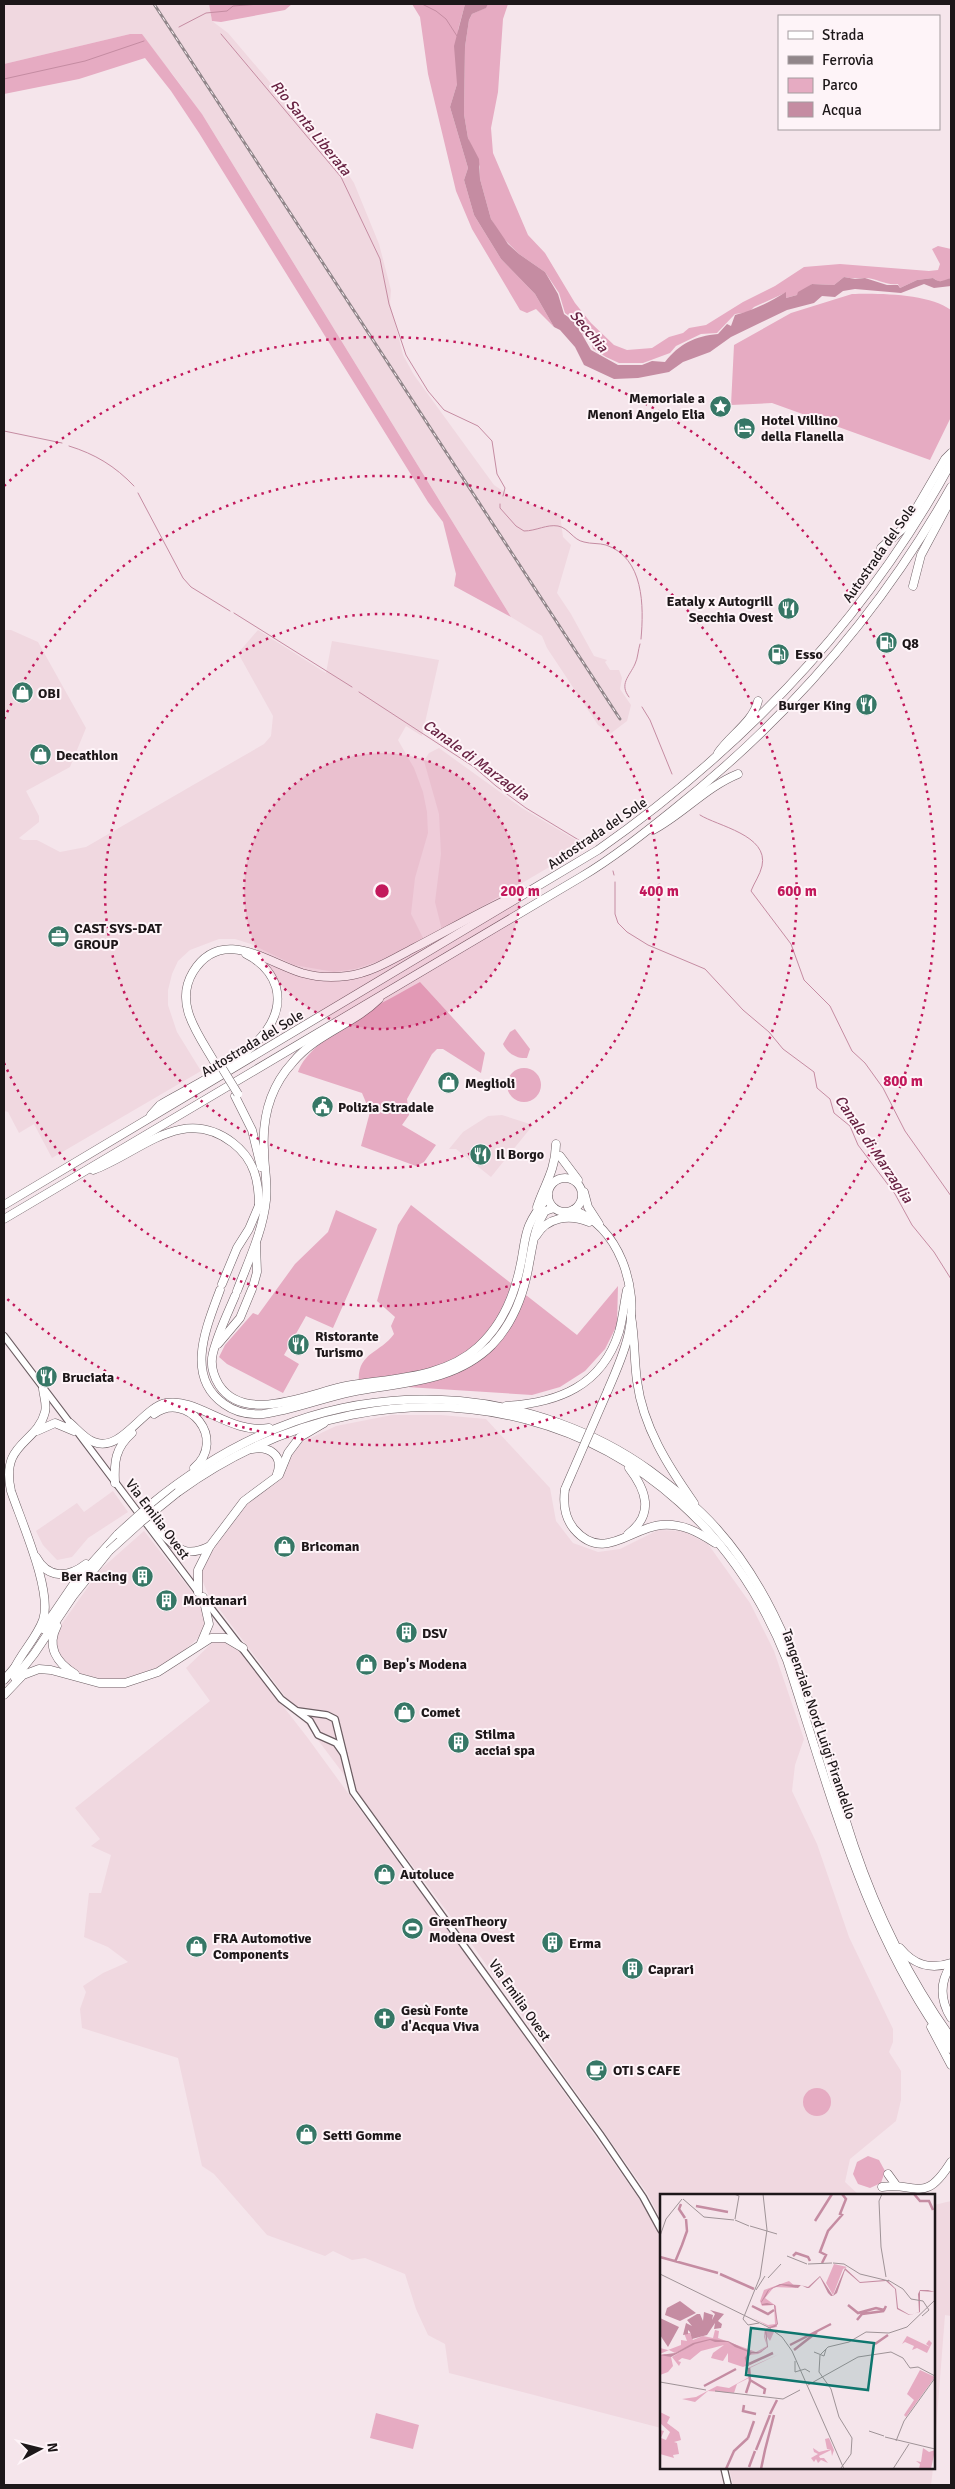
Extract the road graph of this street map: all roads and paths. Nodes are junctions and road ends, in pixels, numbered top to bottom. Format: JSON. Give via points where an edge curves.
{"nodes":[{"id":1,"x":951,"y":453,"type":"edge"},
{"id":2,"x":951,"y":463,"type":"edge"},
{"id":3,"x":951,"y":487,"type":"edge"},
{"id":4,"x":951,"y":499,"type":"edge"},
{"id":5,"x":881,"y":548,"type":"dead end"},
{"id":6,"x":913,"y":586,"type":"dead end"},
{"id":7,"x":758,"y":701,"type":"dead end"},
{"id":8,"x":710,"y":765,"type":"junction"},
{"id":9,"x":738,"y":774,"type":"dead end"},
{"id":10,"x":636,"y":840,"type":"junction"},
{"id":11,"x":542,"y":884,"type":"junction"},
{"id":12,"x":388,"y":991,"type":"junction"},
{"id":13,"x":218,"y":1064,"type":"junction"},
{"id":14,"x":236,"y":1095,"type":"junction"},
{"id":15,"x":145,"y":1122,"type":"junction"},
{"id":16,"x":556,"y":1144,"type":"dead end"},
{"id":17,"x":560,"y":1156,"type":"dead end"},
{"id":18,"x":265,"y":1165,"type":"junction"},
{"id":19,"x":77,"y":1175,"type":"junction"},
{"id":20,"x":548,"y":1197,"type":"junction"},
{"id":21,"x":581,"y":1201,"type":"junction"},
{"id":22,"x":4,"y":1205,"type":"edge"},
{"id":23,"x":259,"y":1208,"type":"junction"},
{"id":24,"x":554,"y":1208,"type":"junction"},
{"id":25,"x":573,"y":1210,"type":"junction"},
{"id":26,"x":536,"y":1212,"type":"junction"},
{"id":27,"x":4,"y":1219,"type":"edge"},
{"id":28,"x":599,"y":1226,"type":"junction"},
{"id":29,"x":256,"y":1240,"type":"junction"},
{"id":30,"x":532,"y":1245,"type":"junction"},
{"id":31,"x":628,"y":1283,"type":"junction"},
{"id":32,"x":631,"y":1316,"type":"junction"},
{"id":33,"x":4,"y":1336,"type":"edge"},
{"id":34,"x":215,"y":1347,"type":"junction"},
{"id":35,"x":43,"y":1389,"type":"junction"},
{"id":36,"x":495,"y":1406,"type":"junction"},
{"id":37,"x":332,"y":1419,"type":"junction"},
{"id":38,"x":70,"y":1423,"type":"junction"},
{"id":39,"x":278,"y":1426,"type":"junction"},
{"id":40,"x":79,"y":1435,"type":"junction"},
{"id":41,"x":25,"y":1439,"type":"junction"},
{"id":42,"x":245,"y":1450,"type":"junction"},
{"id":43,"x":625,"y":1462,"type":"junction"},
{"id":44,"x":272,"y":1482,"type":"junction"},
{"id":45,"x":115,"y":1483,"type":"junction"},
{"id":46,"x":176,"y":1488,"type":"junction"},
{"id":47,"x":701,"y":1512,"type":"junction"},
{"id":48,"x":143,"y":1520,"type":"junction"},
{"id":49,"x":618,"y":1542,"type":"junction"},
{"id":50,"x":210,"y":1546,"type":"junction"},
{"id":51,"x":721,"y":1546,"type":"junction"},
{"id":52,"x":30,"y":1547,"type":"junction"},
{"id":53,"x":107,"y":1549,"type":"junction"},
{"id":54,"x":96,"y":1557,"type":"junction"},
{"id":55,"x":201,"y":1595,"type":"junction"},
{"id":56,"x":73,"y":1596,"type":"junction"},
{"id":57,"x":200,"y":1644,"type":"junction"},
{"id":58,"x":243,"y":1648,"type":"junction"},
{"id":59,"x":14,"y":1669,"type":"junction"},
{"id":60,"x":81,"y":1678,"type":"junction"},
{"id":61,"x":4,"y":1680,"type":"edge"},
{"id":62,"x":4,"y":1689,"type":"edge"},
{"id":63,"x":4,"y":1694,"type":"edge"},
{"id":64,"x":298,"y":1711,"type":"junction"},
{"id":65,"x":324,"y":1715,"type":"junction"},
{"id":66,"x":314,"y":1728,"type":"junction"},
{"id":67,"x":337,"y":1730,"type":"junction"},
{"id":68,"x":326,"y":1738,"type":"junction"},
{"id":69,"x":346,"y":1760,"type":"junction"},
{"id":70,"x":886,"y":1927,"type":"junction"},
{"id":71,"x":951,"y":1964,"type":"edge"},
{"id":72,"x":916,"y":1996,"type":"junction"},
{"id":73,"x":951,"y":2018,"type":"edge"},
{"id":74,"x":951,"y":2038,"type":"edge"},
{"id":75,"x":951,"y":2048,"type":"edge"},
{"id":76,"x":951,"y":2065,"type":"edge"},
{"id":77,"x":951,"y":2162,"type":"edge"},
{"id":78,"x":888,"y":2174,"type":"dead end"},
{"id":79,"x":896,"y":2185,"type":"junction"},
{"id":80,"x":882,"y":2188,"type":"dead end"},
{"id":81,"x":660,"y":2228,"type":"edge"},
{"id":82,"x":724,"y":2469,"type":"edge"},
{"id":83,"x":728,"y":2485,"type":"edge"}],
"edges":[{"from":1,"to":5,"type":"highway","via":[[906,526]]},
{"from":2,"to":8,"type":"highway","name":"Autostrada del Sole","via":[[915,524],[858,606],[778,699]]},
{"from":3,"to":10,"type":"highway","name":"Autostrada del Sole","via":[[890,583],[830,660],[748,746]]},
{"from":4,"to":6,"type":"highway","via":[[920,555]]},
{"from":7,"to":8,"type":"highway","via":[[751,717],[725,742]]},
{"from":8,"to":11,"type":"highway","name":"Autostrada del Sole","via":[[615,839]]},
{"from":9,"to":10,"type":"highway","via":[[716,786],[670,821]]},
{"from":10,"to":12,"type":"highway","name":"Autostrada del Sole","via":[[588,873]]},
{"from":11,"to":13,"type":"highway","via":[[384,963],[349,976],[304,974],[239,949],[213,954],[193,972],[185,996],[192,1024]]},
{"from":11,"to":15,"type":"highway","name":"Autostrada del Sole"},
{"from":12,"to":18,"type":"highway","via":[[368,1010],[305,1050],[286,1070],[272,1093],[265,1118]]},
{"from":12,"to":19,"type":"highway","name":"Autostrada del Sole"},
{"from":13,"to":14,"type":"highway"},
{"from":13,"to":15,"type":"highway","via":[[191,1012],[189,990],[196,973],[206,962],[220,954],[240,953],[262,964],[274,981],[277,1005],[269,1026],[243,1055],[160,1105]]},
{"from":14,"to":18,"type":"highway","via":[[256,1129]]},
{"from":14,"to":23,"type":"highway","via":[[257,1147],[263,1185]]},
{"from":15,"to":22,"type":"highway","name":"Autostrada del Sole"},
{"from":16,"to":26,"type":"highway","via":[[553,1172]]},
{"from":17,"to":28,"type":"highway","via":[[582,1186],[588,1207]]},
{"from":18,"to":29,"type":"highway","via":[[266,1198]]},
{"from":19,"to":23,"type":"highway","via":[[108,1165],[168,1132],[203,1130],[229,1140],[246,1157],[258,1181]]},
{"from":19,"to":27,"type":"highway","name":"Autostrada del Sole"},
{"from":20,"to":21,"type":"highway","via":[[553,1182],[567,1178],[579,1185]]},
{"from":20,"to":24,"type":"highway"},
{"from":20,"to":26,"type":"highway"},
{"from":21,"to":25,"type":"highway"},
{"from":21,"to":28,"type":"highway","via":[[584,1210]]},
{"from":23,"to":30,"type":"highway","via":[[221,1287],[204,1338],[201,1363],[203,1376],[214,1396],[240,1412],[262,1414],[352,1392],[426,1380],[462,1367],[492,1345],[509,1324],[521,1298]]},
{"from":24,"to":25,"type":"highway","via":[[563,1212]]},
{"from":24,"to":30,"type":"highway","via":[[545,1210],[536,1225]]},
{"from":25,"to":28,"type":"highway"},
{"from":26,"to":34,"type":"highway","via":[[524,1235],[519,1276],[506,1313],[476,1349],[446,1366],[427,1373],[343,1387],[274,1404],[251,1405],[232,1398],[217,1381],[212,1364]]},
{"from":28,"to":30,"type":"highway","via":[[578,1218],[557,1219],[542,1227]]},
{"from":28,"to":31,"type":"highway","via":[[617,1250]]},
{"from":29,"to":34,"type":"highway"},
{"from":29,"to":34,"type":"highway","via":[[257,1272],[253,1286],[240,1318]]},
{"from":31,"to":32,"type":"highway"},
{"from":31,"to":36,"type":"highway","via":[[622,1322],[612,1350],[581,1386],[559,1398],[542,1402]]},
{"from":32,"to":47,"type":"highway","via":[[637,1384],[646,1419],[662,1454]]},
{"from":32,"to":49,"type":"highway","bridge":true,"via":[[629,1332],[608,1390],[566,1489],[565,1510],[576,1532],[601,1544]]},
{"from":33,"to":35,"type":"main road","name":"Via Emilia Ovest"},
{"from":35,"to":38,"type":"main road","name":"Via Emilia Ovest"},
{"from":35,"to":41,"type":"highway","via":[[45,1414]]},
{"from":36,"to":39,"type":"highway","name":"Tangenziale Nord Luigi Pirandello","via":[[446,1400],[384,1401],[332,1410]]},
{"from":36,"to":47,"type":"highway","name":"Tangenziale Nord Luigi Pirandello","via":[[558,1423],[604,1443],[642,1465]]},
{"from":37,"to":42,"type":"highway","name":"Tangenziale Nord Luigi Pirandello","via":[[280,1434]]},
{"from":37,"to":43,"type":"highway","name":"Tangenziale Nord Luigi Pirandello","via":[[396,1407],[479,1409],[556,1429]]},
{"from":37,"to":44,"type":"highway","via":[[300,1437],[280,1475]]},
{"from":38,"to":39,"type":"highway","via":[[94,1442],[107,1443],[126,1433],[155,1408],[168,1403],[186,1406],[241,1427]]},
{"from":38,"to":40,"type":"main road","name":"Via Emilia Ovest"},
{"from":39,"to":46,"type":"highway","name":"Tangenziale Nord Luigi Pirandello","via":[[230,1450]]},
{"from":40,"to":41,"type":"highway","via":[[55,1423],[44,1426]]},
{"from":40,"to":45,"type":"main road","name":"Via Emilia Ovest"},
{"from":41,"to":52,"type":"highway","via":[[12,1458],[9,1479]]},
{"from":42,"to":44,"type":"highway","via":[[263,1448],[275,1454],[279,1466]]},
{"from":42,"to":46,"type":"highway","name":"Tangenziale Nord Luigi Pirandello"},
{"from":43,"to":49,"type":"highway","via":[[641,1484],[646,1501],[638,1524]]},
{"from":43,"to":51,"type":"highway","name":"Tangenziale Nord Luigi Pirandello","via":[[680,1503]]},
{"from":44,"to":50,"type":"highway","via":[[244,1501]]},
{"from":45,"to":46,"type":"highway","via":[[115,1456],[126,1438],[157,1412],[174,1409],[189,1412],[198,1419],[207,1440],[202,1461]]},
{"from":45,"to":48,"type":"main road","name":"Via Emilia Ovest"},
{"from":46,"to":53,"type":"highway","name":"Tangenziale Nord Luigi Pirandello","bridge":true},
{"from":47,"to":70,"type":"highway","name":"Tangenziale Nord Luigi Pirandello","via":[[732,1546],[784,1634],[855,1847]]},
{"from":48,"to":50,"type":"highway","via":[[186,1552],[195,1553]]},
{"from":48,"to":55,"type":"main road","name":"Via Emilia Ovest"},
{"from":49,"to":51,"type":"highway","via":[[650,1527],[671,1525],[690,1529]]},
{"from":50,"to":55,"type":"highway","via":[[198,1570]]},
{"from":51,"to":72,"type":"highway","name":"Tangenziale Nord Luigi Pirandello","via":[[749,1585],[781,1644],[861,1885]]},
{"from":52,"to":54,"type":"highway","via":[[40,1564],[58,1575],[75,1572]]},
{"from":52,"to":59,"type":"highway","via":[[44,1589],[46,1610]]},
{"from":53,"to":54,"type":"highway","name":"Tangenziale Nord Luigi Pirandello"},
{"from":53,"to":56,"type":"highway","name":"Tangenziale Nord Luigi Pirandello"},
{"from":54,"to":59,"type":"highway","name":"Tangenziale Nord Luigi Pirandello"},
{"from":55,"to":57,"type":"highway","via":[[209,1624]]},
{"from":55,"to":58,"type":"main road","name":"Via Emilia Ovest"},
{"from":56,"to":60,"type":"highway","via":[[54,1631],[52,1648],[61,1664]]},
{"from":56,"to":62,"type":"highway","name":"Tangenziale Nord Luigi Pirandello","via":[[34,1654]]},
{"from":57,"to":58,"type":"highway","via":[[211,1638],[226,1638]]},
{"from":57,"to":60,"type":"highway","via":[[170,1665],[134,1680],[110,1683]]},
{"from":58,"to":64,"type":"main road","name":"Via Emilia Ovest","via":[[281,1699]]},
{"from":59,"to":61,"type":"highway","name":"Tangenziale Nord Luigi Pirandello"},
{"from":60,"to":63,"type":"highway","via":[[39,1669],[23,1675]]},
{"from":64,"to":65,"type":"main road","name":"Via Emilia Ovest"},
{"from":64,"to":66,"type":"main road","name":"Via Emilia Ovest"},
{"from":65,"to":66,"type":"main road"},
{"from":65,"to":67,"type":"main road","via":[[335,1719]]},
{"from":66,"to":68,"type":"main road","via":[[318,1735]]},
{"from":67,"to":68,"type":"main road"},
{"from":67,"to":69,"type":"main road","name":"Via Emilia Ovest"},
{"from":68,"to":69,"type":"main road","name":"Via Emilia Ovest","via":[[336,1743]]},
{"from":69,"to":81,"type":"main road","name":"Via Emilia Ovest","via":[[350,1786],[358,1799],[600,2134],[644,2197]]},
{"from":70,"to":71,"type":"highway","via":[[904,1953],[916,1962],[935,1967]]},
{"from":70,"to":74,"type":"highway","name":"Tangenziale Nord Luigi Pirandello","via":[[916,1985]]},
{"from":71,"to":73,"type":"highway","via":[[942,1982],[942,1993]]},
{"from":72,"to":75,"type":"highway","name":"Tangenziale Nord Luigi Pirandello"},
{"from":72,"to":76,"type":"highway"},
{"from":77,"to":79,"type":"highway","via":[[939,2179],[929,2186],[917,2190]]},
{"from":78,"to":79,"type":"highway"},
{"from":79,"to":80,"type":"highway"},
{"from":82,"to":83,"type":"main road"}]}
